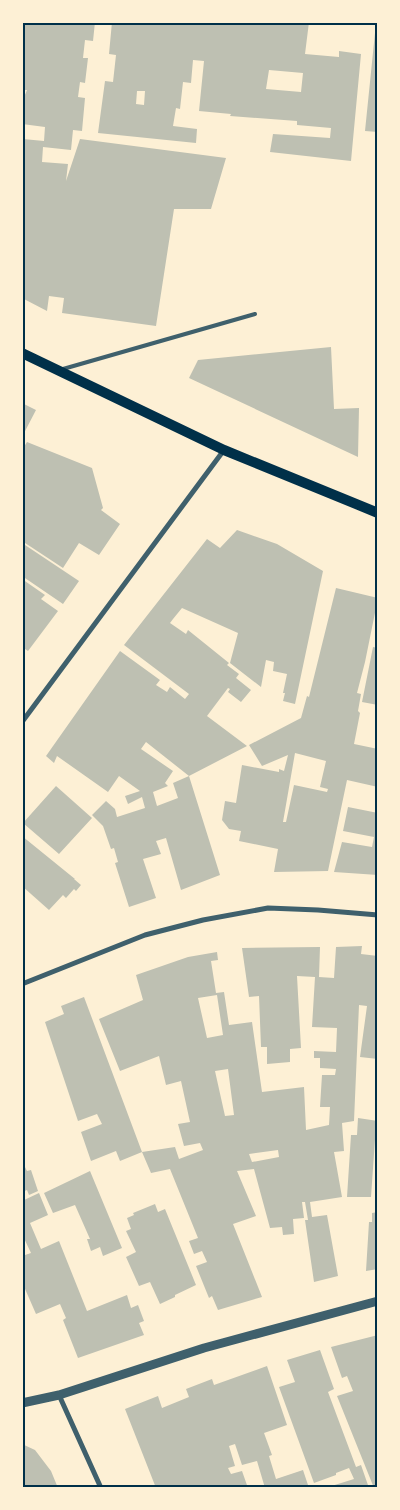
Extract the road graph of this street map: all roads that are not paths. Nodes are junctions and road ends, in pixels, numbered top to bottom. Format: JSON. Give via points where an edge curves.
{"nodes":[{"id":1,"x":255,"y":314,"type":"dead end"},
{"id":2,"x":22,"y":353,"type":"edge"},
{"id":3,"x":59,"y":371,"type":"junction"},
{"id":4,"x":224,"y":450,"type":"junction"},
{"id":5,"x":378,"y":513,"type":"edge"},
{"id":6,"x":22,"y":722,"type":"edge"},
{"id":7,"x":378,"y":915,"type":"edge"},
{"id":8,"x":22,"y":984,"type":"edge"},
{"id":9,"x":378,"y":1300,"type":"edge"},
{"id":10,"x":59,"y":1395,"type":"junction"},
{"id":11,"x":22,"y":1403,"type":"edge"},
{"id":12,"x":101,"y":1488,"type":"edge"}],
"edges":[{"from":1,"to":3,"type":"lane"},
{"from":2,"to":3,"type":"main road"},
{"from":3,"to":4,"type":"main road"},
{"from":4,"to":5,"type":"main road"},
{"from":4,"to":6,"type":"street"},
{"from":7,"to":8,"type":"street","via":[[268,908],[203,920],[145,935]]},
{"from":9,"to":10,"type":"street","via":[[204,1348]]},
{"from":10,"to":11,"type":"street"},
{"from":10,"to":12,"type":"street"}]}
